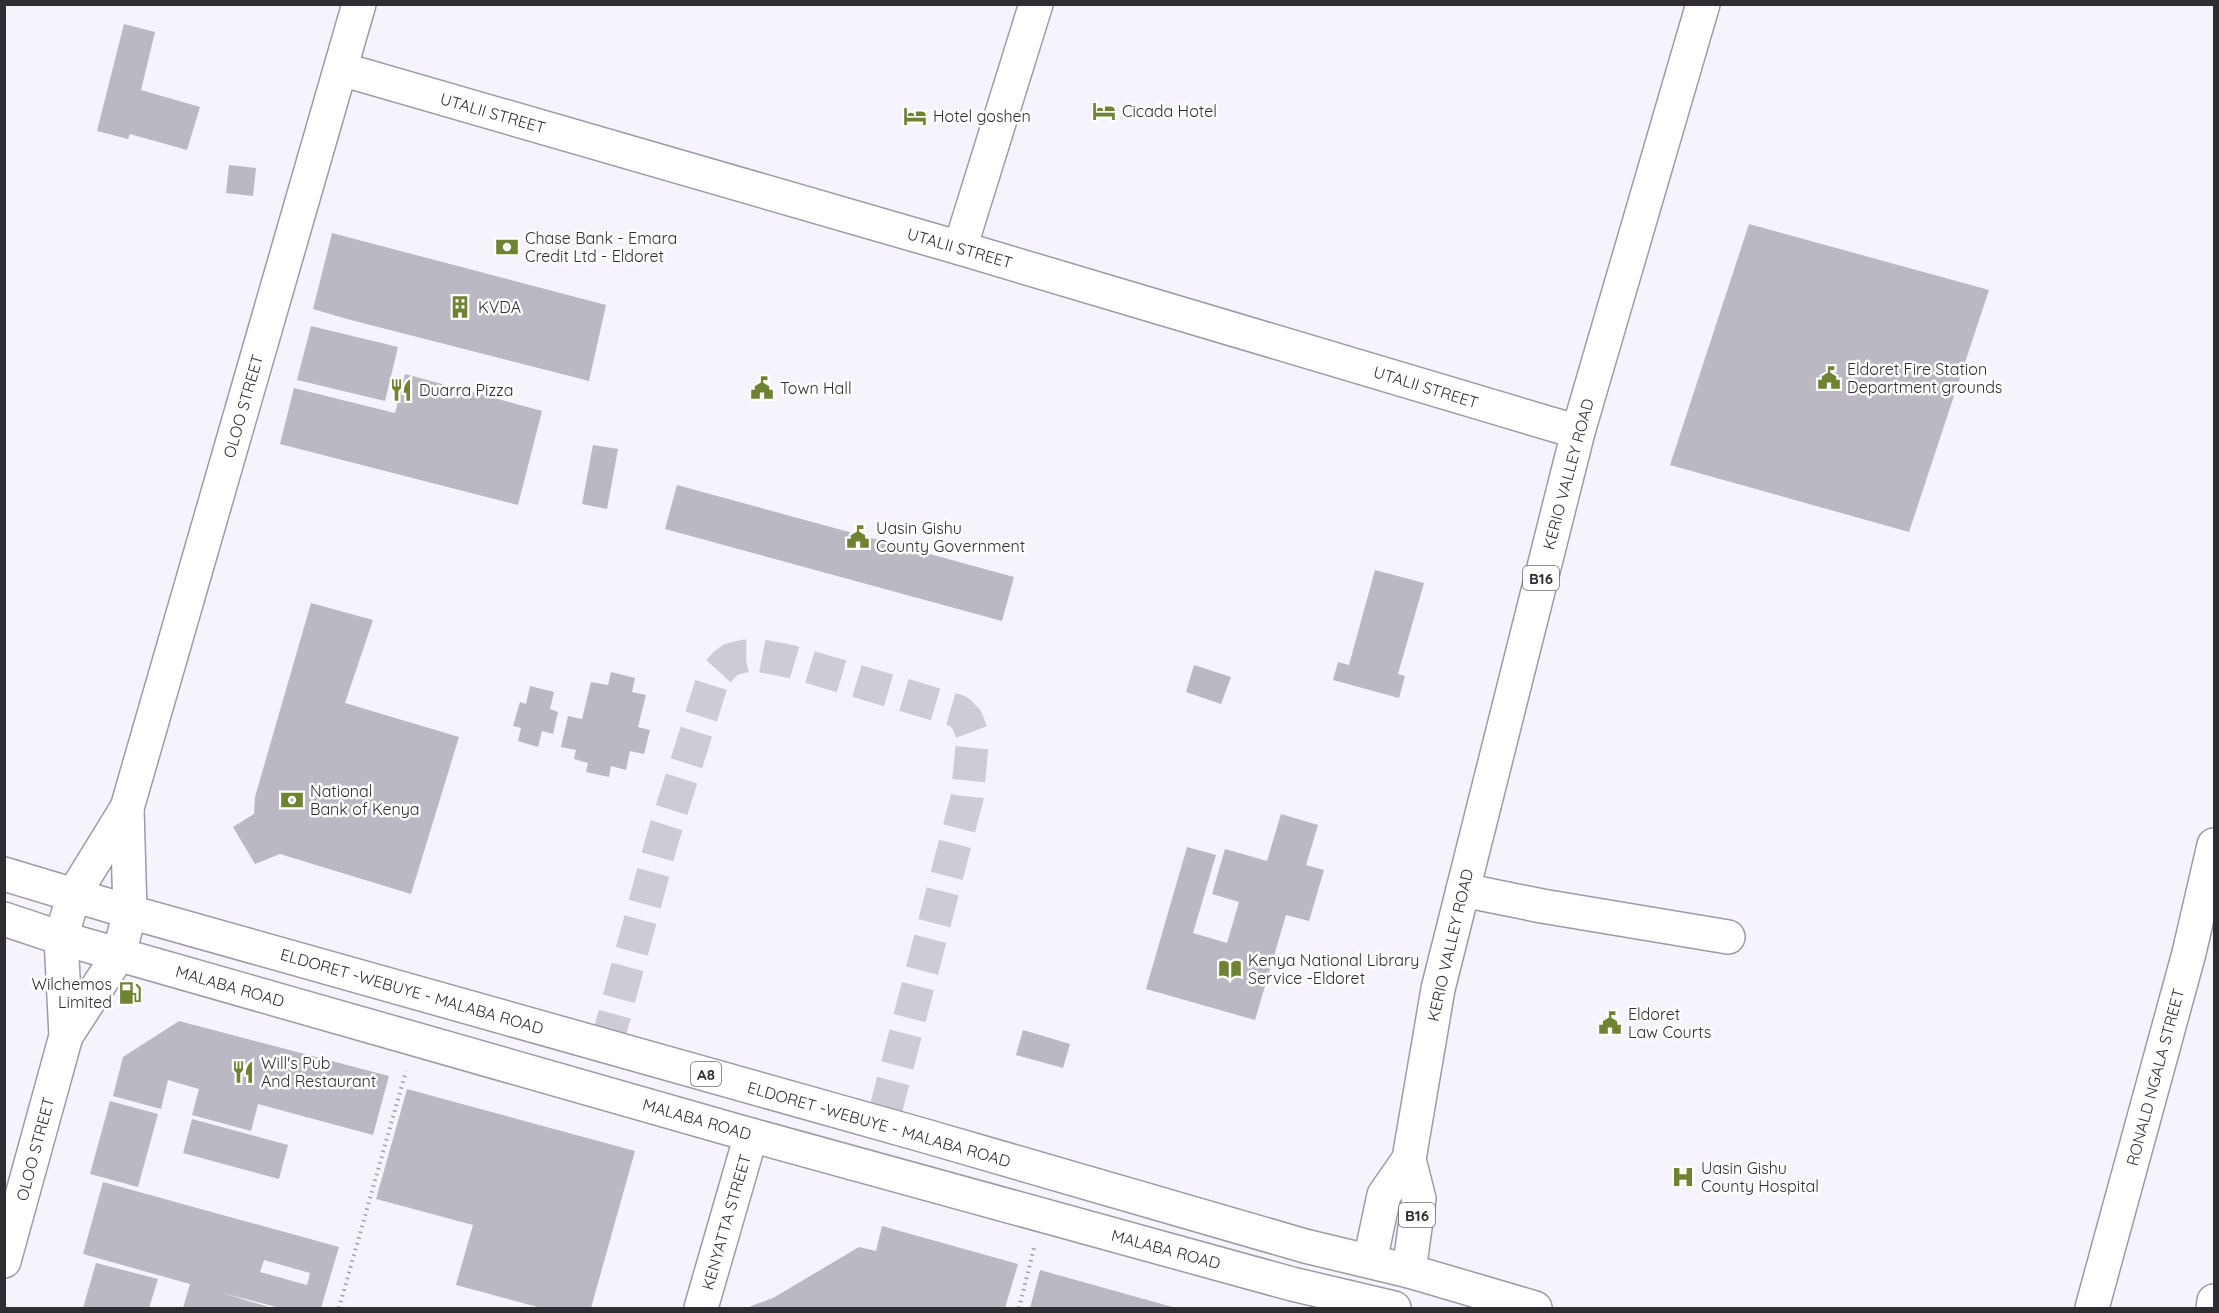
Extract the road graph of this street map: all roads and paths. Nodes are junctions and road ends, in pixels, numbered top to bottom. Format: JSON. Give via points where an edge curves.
{"nodes":[{"id":1,"x":359,"y":4,"type":"edge"},
{"id":2,"x":1036,"y":4,"type":"edge"},
{"id":3,"x":1703,"y":4,"type":"edge"},
{"id":4,"x":341,"y":69,"type":"junction"},
{"id":5,"x":960,"y":248,"type":"junction"},
{"id":6,"x":1578,"y":432,"type":"junction"},
{"id":7,"x":127,"y":808,"type":"junction"},
{"id":8,"x":2214,"y":845,"type":"edge"},
{"id":9,"x":4,"y":874,"type":"edge"},
{"id":10,"x":1463,"y":890,"type":"junction"},
{"id":11,"x":74,"y":894,"type":"junction"},
{"id":12,"x":130,"y":912,"type":"junction"},
{"id":13,"x":4,"y":919,"type":"edge"},
{"id":14,"x":1728,"y":937,"type":"dead end"},
{"id":15,"x":60,"y":938,"type":"junction"},
{"id":16,"x":119,"y":954,"type":"junction"},
{"id":17,"x":2202,"y":956,"type":"edge"},
{"id":18,"x":66,"y":1036,"type":"junction"},
{"id":19,"x":415,"y":1039,"type":"junction"},
{"id":20,"x":750,"y":1135,"type":"junction"},
{"id":21,"x":1409,"y":1159,"type":"junction"},
{"id":22,"x":1043,"y":1215,"type":"junction"},
{"id":23,"x":4,"y":1261,"type":"edge"},
{"id":24,"x":1370,"y":1262,"type":"junction"},
{"id":25,"x":1409,"y":1271,"type":"junction"},
{"id":26,"x":2214,"y":1301,"type":"edge"},
{"id":27,"x":1361,"y":1304,"type":"edge"},
{"id":28,"x":339,"y":1308,"type":"edge"},
{"id":29,"x":701,"y":1308,"type":"edge"},
{"id":30,"x":1019,"y":1308,"type":"edge"},
{"id":31,"x":1394,"y":1308,"type":"edge"},
{"id":32,"x":1401,"y":1308,"type":"edge"},
{"id":33,"x":1535,"y":1308,"type":"edge"},
{"id":34,"x":2092,"y":1308,"type":"edge"},
{"id":35,"x":2212,"y":1308,"type":"edge"}],
"edges":[{"from":1,"to":4,"type":"main road","name":"OLOO STREET"},
{"from":2,"to":5,"type":"main road"},
{"from":3,"to":6,"type":"main road","name":"KERIO VALLEY ROAD","number":"B16"},
{"from":4,"to":5,"type":"main road","name":"UTALII STREET"},
{"from":4,"to":7,"type":"main road","name":"OLOO STREET"},
{"from":5,"to":6,"type":"main road","name":"UTALII STREET"},
{"from":6,"to":10,"type":"main road","name":"KERIO VALLEY ROAD","number":"B16"},
{"from":7,"to":11,"type":"main road","name":"OLOO STREET"},
{"from":7,"to":12,"type":"main road","name":"OLOO STREET"},
{"from":8,"to":17,"type":"main road","name":"RONALD NGALA STREET"},
{"from":9,"to":11,"type":"main road","name":"ELDORET -WEBUYE - MALABA ROAD","number":"A8"},
{"from":10,"to":14,"type":"main road"},
{"from":10,"to":21,"type":"main road","name":"KERIO VALLEY ROAD","number":"B16","via":[[1438,988]]},
{"from":11,"to":12,"type":"main road","name":"ELDORET -WEBUYE - MALABA ROAD","number":"A8"},
{"from":11,"to":15,"type":"main road","name":"OLOO STREET"},
{"from":12,"to":16,"type":"main road","name":"OLOO STREET"},
{"from":12,"to":24,"type":"main road","name":"ELDORET -WEBUYE - MALABA ROAD","number":"A8"},
{"from":13,"to":15,"type":"main road","name":"MALABA ROAD"},
{"from":15,"to":16,"type":"main road","name":"MALABA ROAD"},
{"from":15,"to":18,"type":"main road","name":"OLOO STREET"},
{"from":16,"to":18,"type":"main road","name":"OLOO STREET"},
{"from":16,"to":19,"type":"main road","name":"MALABA ROAD"},
{"from":17,"to":34,"type":"main road","name":"RONALD NGALA STREET"},
{"from":18,"to":23,"type":"main road","name":"OLOO STREET"},
{"from":19,"to":20,"type":"main road","name":"MALABA ROAD"},
{"from":19,"to":28,"type":"path"},
{"from":20,"to":22,"type":"main road","name":"MALABA ROAD"},
{"from":20,"to":29,"type":"main road","name":"KENYATTA STREET"},
{"from":21,"to":24,"type":"main road","number":"B16","via":[[1384,1195]]},
{"from":21,"to":25,"type":"main road","number":"B16","via":[[1419,1199]]},
{"from":22,"to":27,"type":"main road","name":"MALABA ROAD"},
{"from":22,"to":30,"type":"path"},
{"from":24,"to":25,"type":"main road","name":"ELDORET -WEBUYE - MALABA ROAD","number":"A8"},
{"from":24,"to":27,"type":"main road"},
{"from":25,"to":32,"type":"main road"},
{"from":25,"to":33,"type":"main road","number":"A8"},
{"from":26,"to":35,"type":"main road"},
{"from":27,"to":31,"type":"main road","name":"MALABA ROAD"}]}
